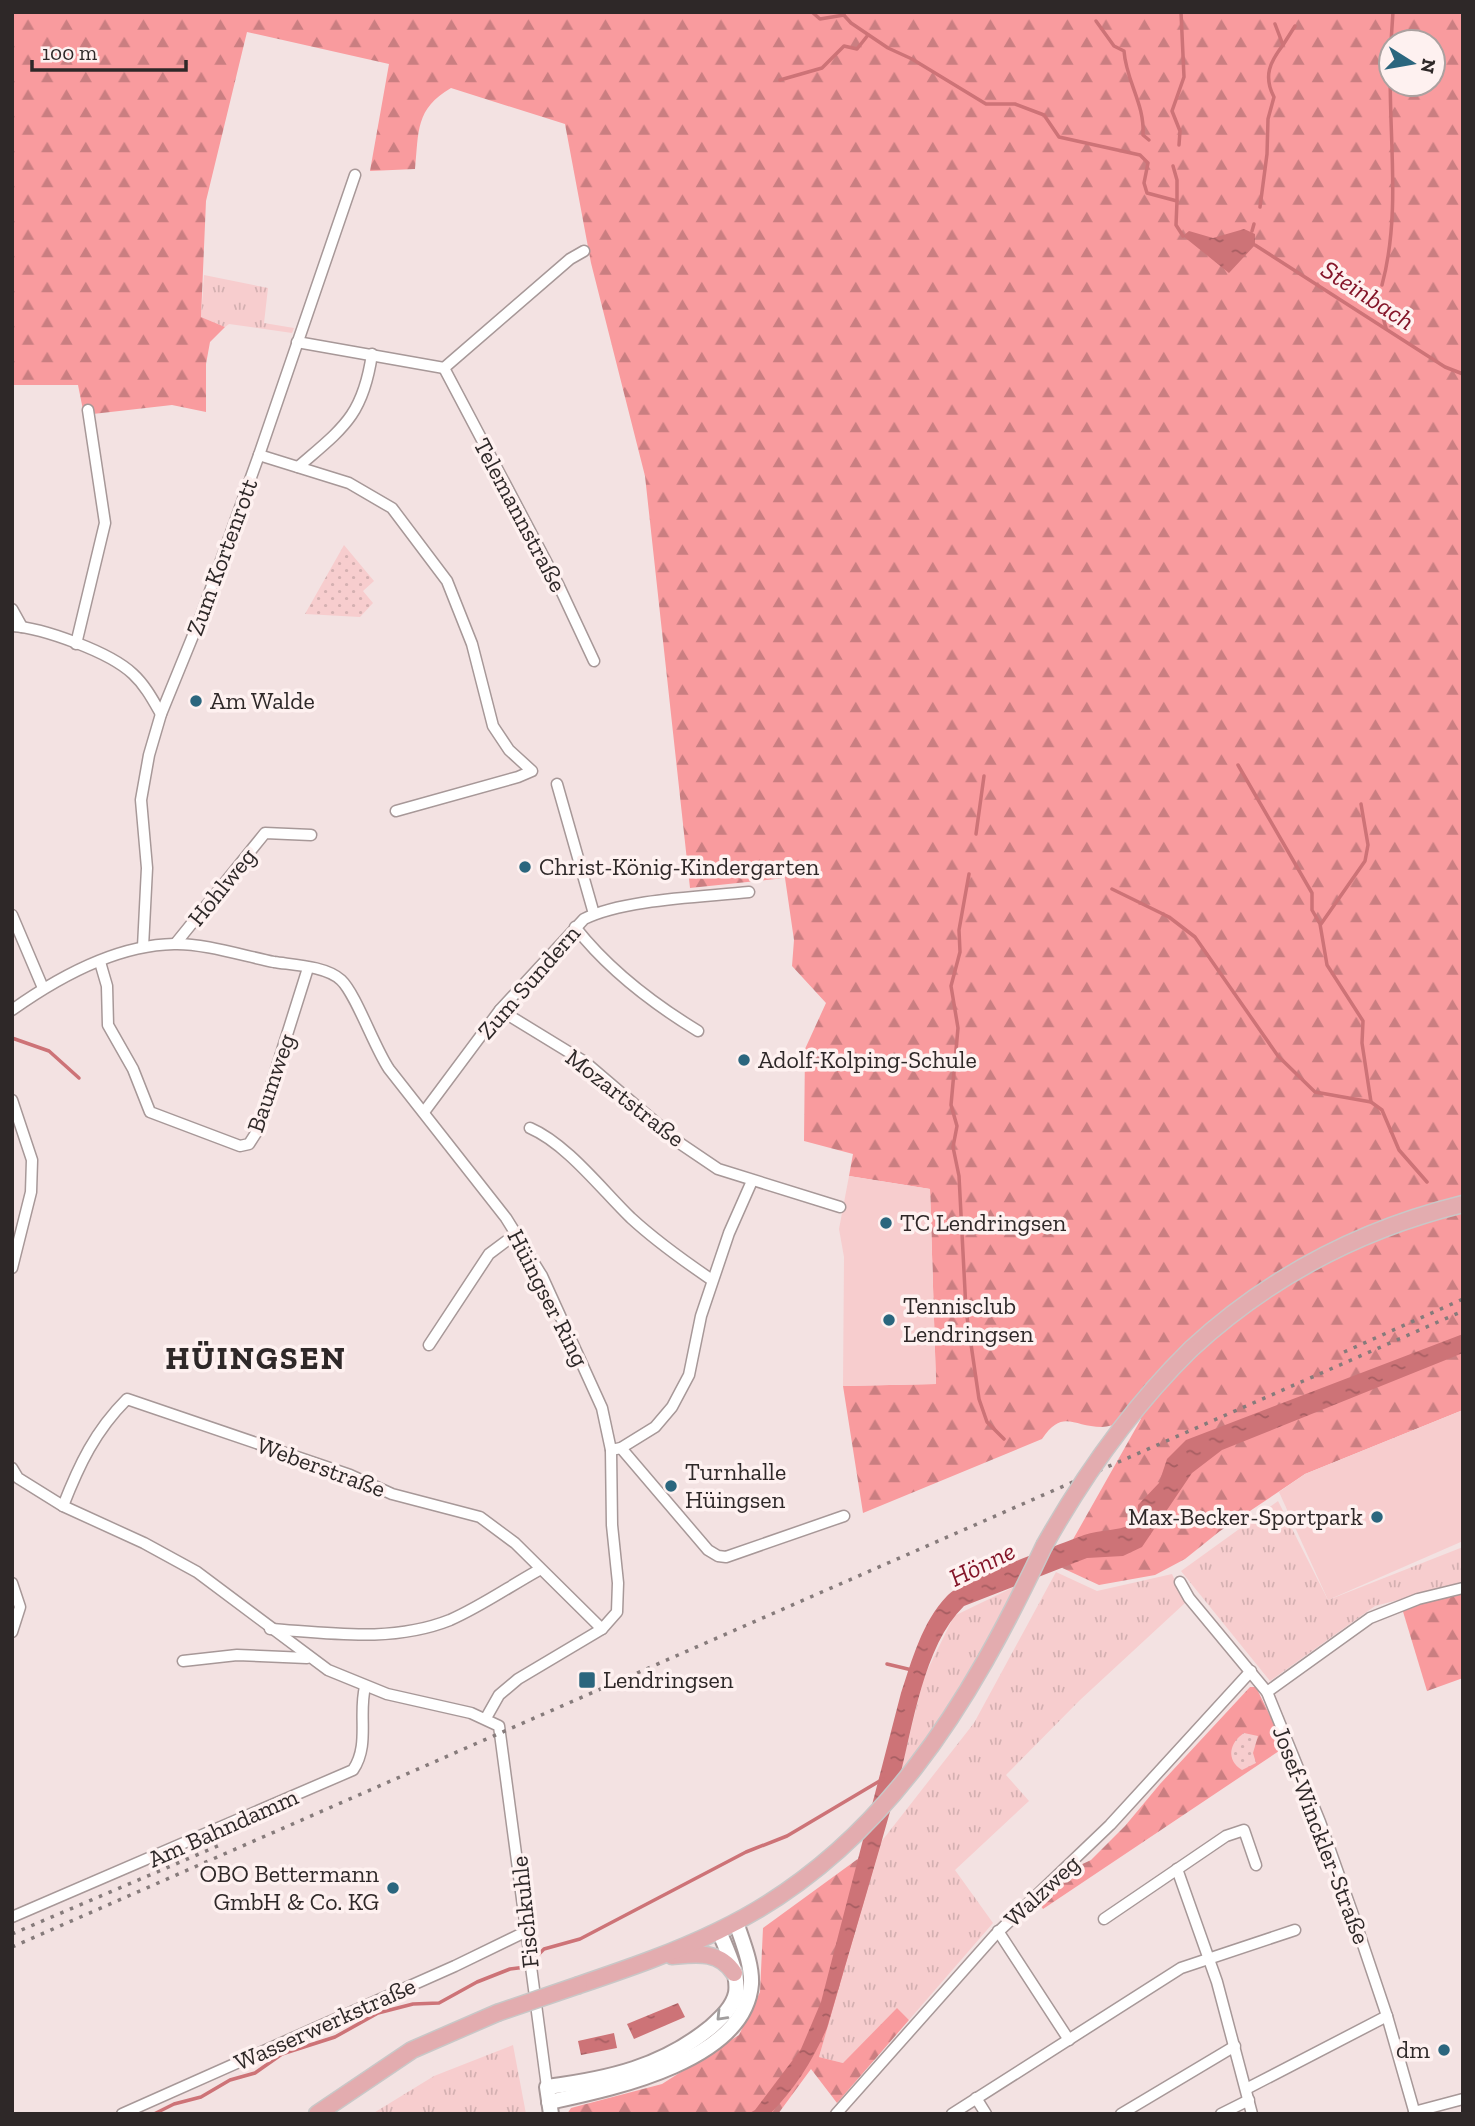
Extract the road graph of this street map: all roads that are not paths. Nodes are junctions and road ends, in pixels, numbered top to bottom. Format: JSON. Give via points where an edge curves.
{"nodes":[{"id":1,"x":355,"y":175,"type":"dead end"},
{"id":2,"x":584,"y":251,"type":"dead end"},
{"id":3,"x":297,"y":342,"type":"junction"},
{"id":4,"x":372,"y":354,"type":"junction"},
{"id":5,"x":444,"y":368,"type":"junction"},
{"id":6,"x":88,"y":410,"type":"dead end"},
{"id":7,"x":259,"y":455,"type":"junction"},
{"id":8,"x":298,"y":467,"type":"junction"},
{"id":9,"x":12,"y":609,"type":"edge"},
{"id":10,"x":17,"y":626,"type":"edge"},
{"id":11,"x":76,"y":644,"type":"junction"},
{"id":12,"x":594,"y":662,"type":"dead end"},
{"id":13,"x":161,"y":714,"type":"junction"},
{"id":14,"x":557,"y":784,"type":"dead end"},
{"id":15,"x":396,"y":811,"type":"dead end"},
{"id":16,"x":311,"y":835,"type":"dead end"},
{"id":17,"x":748,"y":892,"type":"dead end"},
{"id":18,"x":594,"y":914,"type":"junction"},
{"id":19,"x":12,"y":915,"type":"edge"},
{"id":20,"x":575,"y":927,"type":"junction"},
{"id":21,"x":176,"y":943,"type":"junction"},
{"id":22,"x":143,"y":947,"type":"junction"},
{"id":23,"x":100,"y":962,"type":"junction"},
{"id":24,"x":309,"y":968,"type":"junction"},
{"id":25,"x":43,"y":988,"type":"junction"},
{"id":26,"x":12,"y":1010,"type":"edge"},
{"id":27,"x":500,"y":1010,"type":"junction"},
{"id":28,"x":698,"y":1031,"type":"dead end"},
{"id":29,"x":12,"y":1100,"type":"edge"},
{"id":30,"x":424,"y":1111,"type":"junction"},
{"id":31,"x":530,"y":1128,"type":"dead end"},
{"id":32,"x":752,"y":1181,"type":"junction"},
{"id":33,"x":1463,"y":1203,"type":"edge"},
{"id":34,"x":840,"y":1207,"type":"dead end"},
{"id":35,"x":517,"y":1233,"type":"junction"},
{"id":36,"x":12,"y":1268,"type":"edge"},
{"id":37,"x":712,"y":1280,"type":"junction"},
{"id":38,"x":429,"y":1345,"type":"dead end"},
{"id":39,"x":616,"y":1449,"type":"junction"},
{"id":40,"x":14,"y":1476,"type":"edge"},
{"id":41,"x":63,"y":1506,"type":"junction"},
{"id":42,"x":844,"y":1516,"type":"dead end"},
{"id":43,"x":538,"y":1570,"type":"junction"},
{"id":44,"x":1180,"y":1582,"type":"dead end"},
{"id":45,"x":12,"y":1583,"type":"edge"},
{"id":46,"x":1463,"y":1588,"type":"edge"},
{"id":47,"x":269,"y":1629,"type":"junction"},
{"id":48,"x":602,"y":1629,"type":"junction"},
{"id":49,"x":12,"y":1632,"type":"edge"},
{"id":50,"x":308,"y":1658,"type":"junction"},
{"id":51,"x":183,"y":1661,"type":"dead end"},
{"id":52,"x":1251,"y":1671,"type":"junction"},
{"id":53,"x":365,"y":1687,"type":"junction"},
{"id":54,"x":1267,"y":1692,"type":"junction"},
{"id":55,"x":486,"y":1718,"type":"junction"},
{"id":56,"x":1256,"y":1865,"type":"dead end"},
{"id":57,"x":1177,"y":1869,"type":"junction"},
{"id":58,"x":12,"y":1917,"type":"edge"},
{"id":59,"x":1104,"y":1919,"type":"dead end"},
{"id":60,"x":736,"y":1922,"type":"junction"},
{"id":61,"x":1295,"y":1930,"type":"dead end"},
{"id":62,"x":527,"y":1931,"type":"junction"},
{"id":63,"x":719,"y":1931,"type":"junction"},
{"id":64,"x":998,"y":1931,"type":"junction"},
{"id":65,"x":659,"y":1957,"type":"junction"},
{"id":66,"x":1210,"y":1960,"type":"junction"},
{"id":67,"x":734,"y":1973,"type":"junction"},
{"id":68,"x":1387,"y":2016,"type":"junction"},
{"id":69,"x":1069,"y":2040,"type":"junction"},
{"id":70,"x":1235,"y":2046,"type":"junction"},
{"id":71,"x":1247,"y":2094,"type":"junction"},
{"id":72,"x":976,"y":2098,"type":"junction"},
{"id":73,"x":1463,"y":2099,"type":"edge"},
{"id":74,"x":549,"y":2101,"type":"edge"},
{"id":75,"x":1415,"y":2113,"type":"edge"},
{"id":76,"x":122,"y":2114,"type":"edge"},
{"id":77,"x":317,"y":2114,"type":"edge"},
{"id":78,"x":836,"y":2114,"type":"edge"},
{"id":79,"x":952,"y":2114,"type":"edge"},
{"id":80,"x":986,"y":2114,"type":"edge"},
{"id":81,"x":1121,"y":2114,"type":"edge"},
{"id":82,"x":1222,"y":2114,"type":"edge"},
{"id":83,"x":1252,"y":2114,"type":"edge"}],
"edges":[{"from":1,"to":3,"type":"street","name":"Zum Kortenrott"},
{"from":2,"to":5,"type":"street"},
{"from":3,"to":4,"type":"street"},
{"from":3,"to":7,"type":"street","name":"Zum Kortenrott"},
{"from":4,"to":5,"type":"street"},
{"from":4,"to":8,"type":"street","via":[[361,402],[352,417]]},
{"from":5,"to":12,"type":"street","name":"Telemannstraße"},
{"from":6,"to":11,"type":"street","via":[[105,523]]},
{"from":7,"to":8,"type":"street"},
{"from":7,"to":13,"type":"street","name":"Zum Kortenrott"},
{"from":8,"to":15,"type":"street","via":[[371,495],[392,508],[419,540],[456,599],[493,726],[509,750],[532,771]]},
{"from":9,"to":10,"type":"street"},
{"from":10,"to":11,"type":"street"},
{"from":11,"to":13,"type":"street","via":[[132,673]]},
{"from":13,"to":22,"type":"street","name":"Zum Kortenrott","via":[[141,800],[147,868]]},
{"from":14,"to":18,"type":"street"},
{"from":16,"to":21,"type":"street","name":"Hohlweg","via":[[265,833]]},
{"from":17,"to":18,"type":"street","name":"Zum Sundern"},
{"from":18,"to":20,"type":"street","name":"Zum Sundern"},
{"from":19,"to":25,"type":"street"},
{"from":20,"to":27,"type":"street","name":"Zum Sundern"},
{"from":20,"to":28,"type":"street","via":[[623,976]]},
{"from":21,"to":22,"type":"street","name":"Hüingser Ring"},
{"from":21,"to":24,"type":"street","name":"Hüingser Ring"},
{"from":22,"to":23,"type":"street","name":"Hüingser Ring"},
{"from":23,"to":24,"type":"street","name":"Baumweg","via":[[107,986],[108,1025],[150,1112],[240,1146],[249,1144],[259,1125]]},
{"from":23,"to":25,"type":"street","name":"Hüingser Ring"},
{"from":24,"to":30,"type":"street","name":"Hüingser Ring","via":[[338,977],[347,987],[375,1047]]},
{"from":25,"to":26,"type":"street","name":"Hüingser Ring"},
{"from":27,"to":30,"type":"street","name":"Zum Sundern"},
{"from":27,"to":32,"type":"street","name":"Mozartstraße","via":[[585,1062],[681,1144],[718,1169]]},
{"from":29,"to":36,"type":"street","via":[[32,1160],[31,1192]]},
{"from":30,"to":35,"type":"street","name":"Hüingser Ring"},
{"from":31,"to":37,"type":"street","via":[[550,1138],[668,1250]]},
{"from":32,"to":34,"type":"street","name":"Mozartstraße"},
{"from":32,"to":37,"type":"street"},
{"from":33,"to":60,"type":"main road","bridge":true,"via":[[1395,1224],[1311,1263],[1251,1300],[1191,1349],[1133,1410],[1081,1483],[973,1686],[920,1763],[870,1821],[792,1885]]},
{"from":35,"to":38,"type":"street","via":[[489,1254]]},
{"from":35,"to":39,"type":"street","name":"Hüingser Ring","via":[[584,1366]]},
{"from":37,"to":39,"type":"street","via":[[690,1375],[672,1407],[655,1427]]},
{"from":39,"to":42,"type":"street","via":[[718,1556]]},
{"from":39,"to":48,"type":"street","name":"Hüingser Ring","via":[[612,1525],[617,1612]]},
{"from":40,"to":41,"type":"street"},
{"from":41,"to":43,"type":"street","name":"Weberstraße","via":[[87,1448],[127,1399],[351,1475],[392,1494],[480,1517],[515,1543]]},
{"from":41,"to":47,"type":"street","via":[[197,1572]]},
{"from":43,"to":47,"type":"street","via":[[452,1619],[415,1631],[366,1636]]},
{"from":43,"to":48,"type":"street","name":"Weberstraße"},
{"from":44,"to":52,"type":"street","name":"Josef-Winckler-Straße"},
{"from":45,"to":49,"type":"street","via":[[20,1607]]},
{"from":46,"to":54,"type":"street","via":[[1370,1618]]},
{"from":47,"to":50,"type":"street"},
{"from":48,"to":55,"type":"street","via":[[518,1679],[499,1695]]},
{"from":50,"to":51,"type":"street","via":[[237,1655]]},
{"from":50,"to":53,"type":"street"},
{"from":52,"to":54,"type":"street","name":"Josef-Winckler-Straße"},
{"from":52,"to":64,"type":"street","name":"Walzweg","via":[[1110,1825]]},
{"from":53,"to":55,"type":"street"},
{"from":53,"to":58,"type":"street","name":"Am Bahndamm","via":[[360,1705],[362,1755],[354,1770]]},
{"from":54,"to":68,"type":"street","name":"Josef-Winckler-Straße","via":[[1320,1822]]},
{"from":55,"to":62,"type":"street","name":"Fischkuhle","via":[[499,1726],[502,1734]]},
{"from":56,"to":57,"type":"street","via":[[1244,1830],[1226,1836]]},
{"from":57,"to":59,"type":"street"},
{"from":57,"to":66,"type":"street"},
{"from":60,"to":63,"type":"main road"},
{"from":60,"to":74,"type":"main road","via":[[751,1983],[744,2008],[728,2028],[687,2059],[649,2077]]},
{"from":61,"to":66,"type":"street"},
{"from":62,"to":74,"type":"street","name":"Fischkuhle"},
{"from":62,"to":76,"type":"street","name":"Wasserwerkstraße"},
{"from":63,"to":65,"type":"main road"},
{"from":63,"to":67,"type":"main road"},
{"from":64,"to":69,"type":"street"},
{"from":64,"to":78,"type":"street","name":"Walzweg"},
{"from":65,"to":67,"type":"main road","via":[[706,1954],[722,1959]]},
{"from":65,"to":77,"type":"main road","bridge":true,"via":[[497,2013],[412,2050]]},
{"from":66,"to":69,"type":"street","via":[[1181,1968]]},
{"from":66,"to":70,"type":"street"},
{"from":67,"to":74,"type":"main road","one_way":true,"via":[[732,2004],[687,2045],[661,2060]]},
{"from":68,"to":71,"type":"street"},
{"from":68,"to":75,"type":"street","name":"Josef-Winckler-Straße"},
{"from":69,"to":72,"type":"street"},
{"from":70,"to":71,"type":"street"},
{"from":70,"to":81,"type":"street"},
{"from":71,"to":82,"type":"street"},
{"from":71,"to":83,"type":"street"},
{"from":72,"to":79,"type":"street"},
{"from":72,"to":80,"type":"street"},
{"from":73,"to":75,"type":"street"}]}
